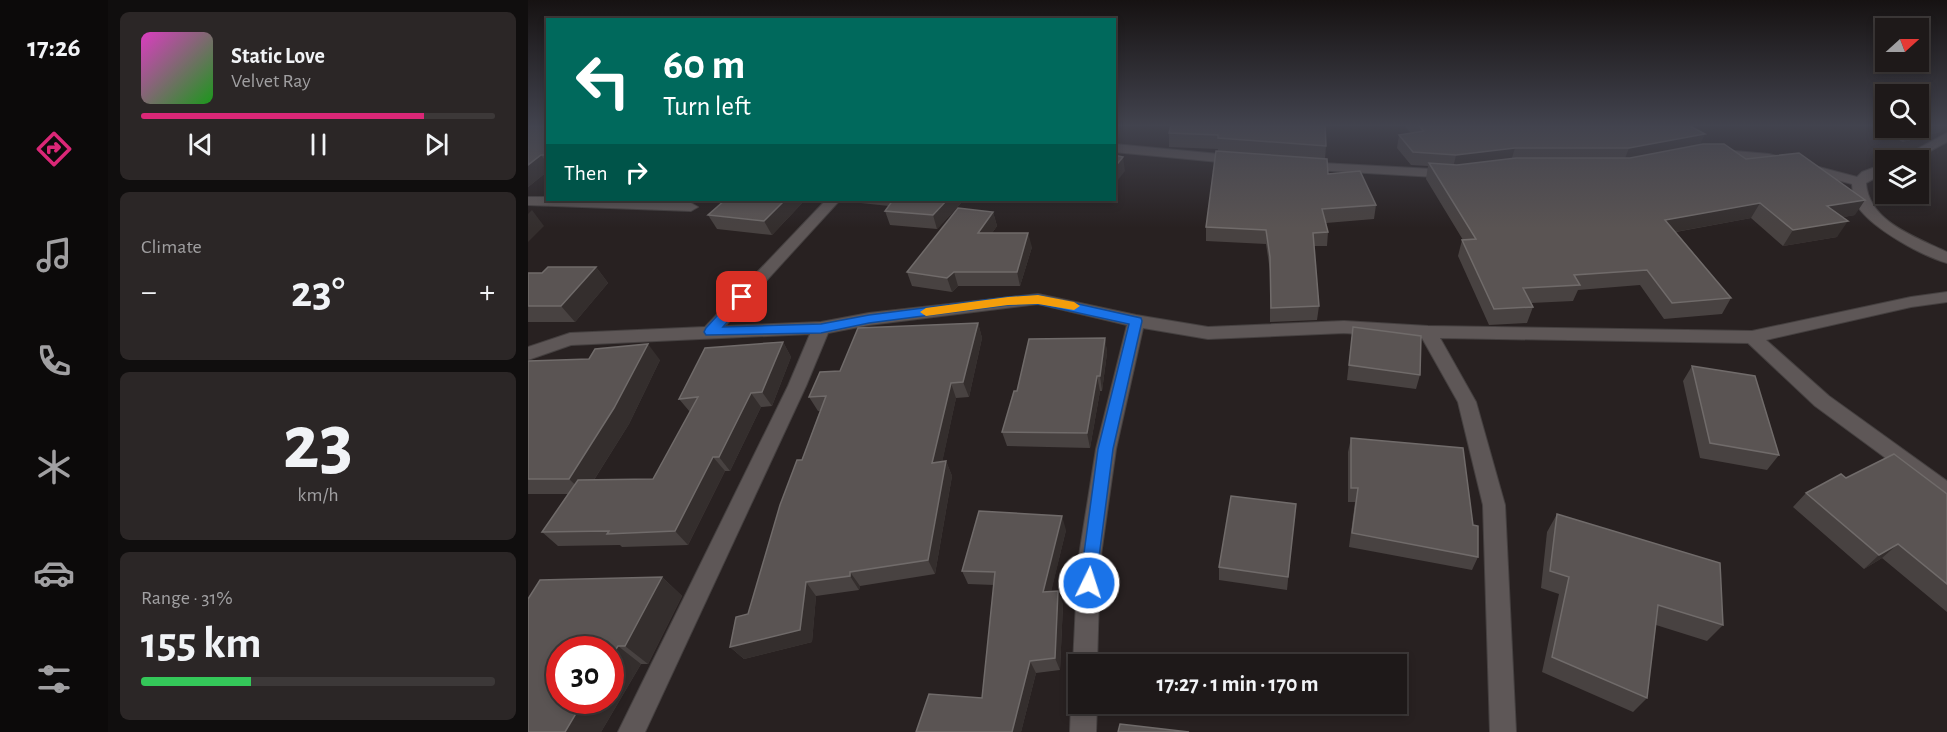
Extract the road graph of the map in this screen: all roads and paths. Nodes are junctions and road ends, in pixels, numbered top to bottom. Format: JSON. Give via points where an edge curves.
{"nodes":[{"id":1,"x":1226,"y":159,"type":"edge"},
{"id":2,"x":1780,"y":159,"type":"edge"},
{"id":3,"x":1254,"y":162,"type":"edge"},
{"id":4,"x":1289,"y":165,"type":"edge"},
{"id":5,"x":1875,"y":172,"type":"edge"},
{"id":6,"x":1464,"y":173,"type":"edge"},
{"id":7,"x":1859,"y":182,"type":"junction"},
{"id":8,"x":528,"y":201,"type":"edge"},
{"id":9,"x":832,"y":201,"type":"edge"},
{"id":10,"x":692,"y":207,"type":"dead end"},
{"id":11,"x":1947,"y":258,"type":"edge"},
{"id":12,"x":1947,"y":297,"type":"edge"},
{"id":13,"x":1136,"y":321,"type":"junction"},
{"id":14,"x":821,"y":328,"type":"junction"},
{"id":15,"x":711,"y":332,"type":"junction"},
{"id":16,"x":1428,"y":332,"type":"junction"},
{"id":17,"x":1752,"y":338,"type":"junction"},
{"id":18,"x":528,"y":354,"type":"edge"},
{"id":19,"x":1947,"y":492,"type":"edge"},
{"id":20,"x":1085,"y":654,"type":"edge"},
{"id":21,"x":1084,"y":714,"type":"edge"},
{"id":22,"x":630,"y":732,"type":"edge"},
{"id":23,"x":1083,"y":732,"type":"edge"},
{"id":24,"x":1503,"y":732,"type":"edge"}],
"edges":[{"from":1,"to":3,"type":"street"},
{"from":2,"to":7,"type":"street"},
{"from":4,"to":6,"type":"street"},
{"from":5,"to":7,"type":"street"},
{"from":7,"to":11,"type":"street","via":[[1860,197],[1882,223]]},
{"from":8,"to":10,"type":"street"},
{"from":9,"to":15,"type":"street"},
{"from":12,"to":17,"type":"street"},
{"from":13,"to":14,"type":"street","via":[[1038,299]]},
{"from":13,"to":16,"type":"street","via":[[1208,333],[1344,327]]},
{"from":13,"to":20,"type":"street","via":[[1106,449],[1089,562]]},
{"from":14,"to":15,"type":"street"},
{"from":14,"to":22,"type":"street"},
{"from":15,"to":18,"type":"street","via":[[570,339]]},
{"from":16,"to":17,"type":"street"},
{"from":16,"to":24,"type":"street","via":[[1467,402],[1494,505]]},
{"from":17,"to":19,"type":"street","via":[[1822,401]]},
{"from":21,"to":23,"type":"street"}]}
